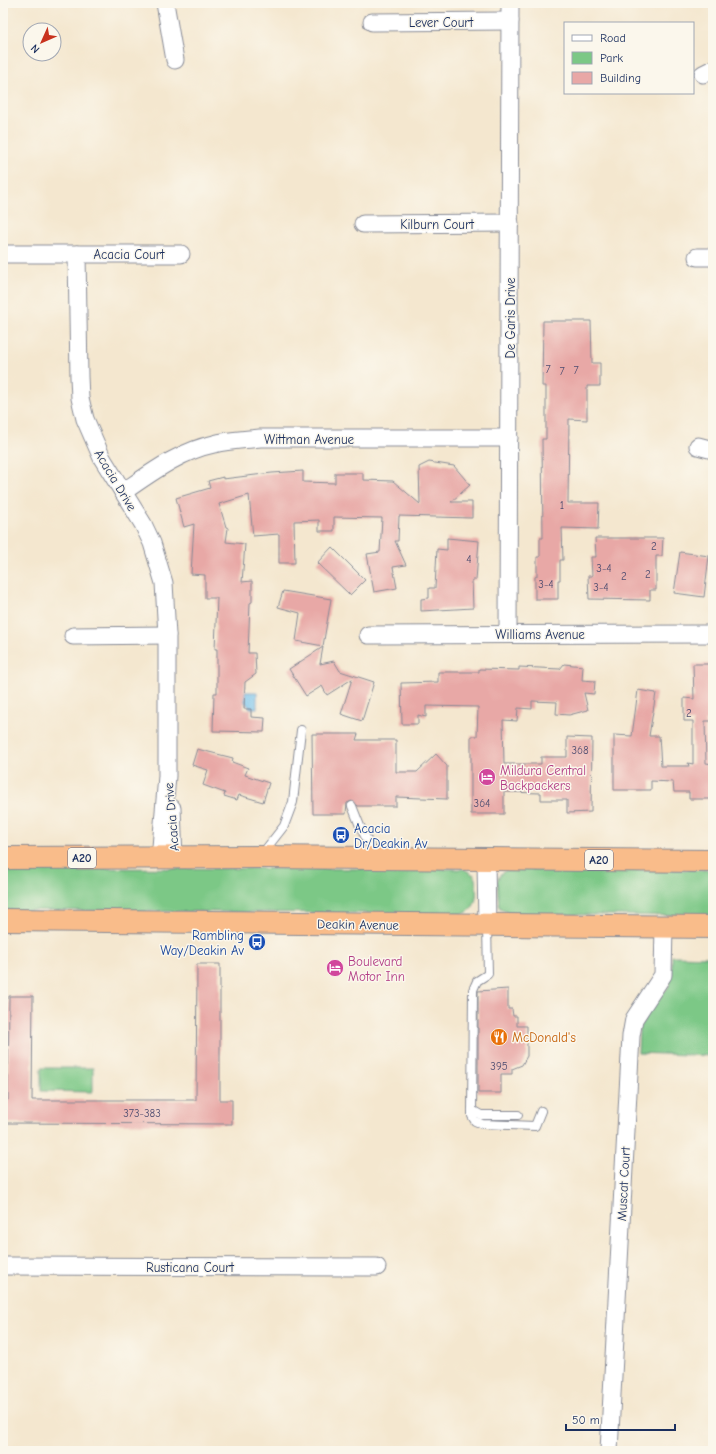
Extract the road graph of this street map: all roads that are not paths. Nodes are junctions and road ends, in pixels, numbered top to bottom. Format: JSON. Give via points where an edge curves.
{"nodes":[{"id":1,"x":165,"y":3,"type":"edge"},
{"id":2,"x":510,"y":3,"type":"edge"},
{"id":3,"x":510,"y":21,"type":"junction"},
{"id":4,"x":372,"y":22,"type":"dead end"},
{"id":5,"x":175,"y":60,"type":"dead end"},
{"id":6,"x":510,"y":223,"type":"junction"},
{"id":7,"x":363,"y":224,"type":"dead end"},
{"id":8,"x":3,"y":254,"type":"edge"},
{"id":9,"x":78,"y":254,"type":"junction"},
{"id":10,"x":181,"y":254,"type":"dead end"},
{"id":11,"x":509,"y":438,"type":"junction"},
{"id":12,"x":123,"y":492,"type":"junction"},
{"id":13,"x":508,"y":634,"type":"junction"},
{"id":14,"x":713,"y":634,"type":"edge"},
{"id":15,"x":168,"y":635,"type":"junction"},
{"id":16,"x":368,"y":635,"type":"dead end"},
{"id":17,"x":73,"y":636,"type":"dead end"},
{"id":18,"x":301,"y":730,"type":"dead end"},
{"id":19,"x":352,"y":806,"type":"dead end"},
{"id":20,"x":3,"y":858,"type":"edge"},
{"id":21,"x":259,"y":858,"type":"junction"},
{"id":22,"x":167,"y":859,"type":"junction"},
{"id":23,"x":377,"y":859,"type":"junction"},
{"id":24,"x":486,"y":860,"type":"junction"},
{"id":25,"x":713,"y":860,"type":"edge"},
{"id":26,"x":3,"y":920,"type":"edge"},
{"id":27,"x":487,"y":925,"type":"junction"},
{"id":28,"x":664,"y":926,"type":"junction"},
{"id":29,"x":713,"y":927,"type":"edge"},
{"id":30,"x":472,"y":1110,"type":"junction"},
{"id":31,"x":541,"y":1111,"type":"dead end"},
{"id":32,"x":518,"y":1115,"type":"dead end"},
{"id":33,"x":3,"y":1266,"type":"edge"},
{"id":34,"x":377,"y":1267,"type":"dead end"},
{"id":35,"x":609,"y":1451,"type":"edge"}],
"edges":[{"from":1,"to":5,"type":"street"},
{"from":2,"to":3,"type":"street","name":"De Garis Drive"},
{"from":3,"to":4,"type":"street","name":"Lever Court"},
{"from":3,"to":6,"type":"street","name":"De Garis Drive"},
{"from":6,"to":7,"type":"street","name":"Kilburn Court"},
{"from":6,"to":11,"type":"street","name":"De Garis Drive"},
{"from":8,"to":9,"type":"street"},
{"from":9,"to":10,"type":"street","name":"Acacia Court"},
{"from":9,"to":12,"type":"street","name":"Acacia Drive","via":[[80,398],[92,438]]},
{"from":11,"to":12,"type":"street","name":"Wittman Avenue","via":[[235,440],[213,444],[175,458]]},
{"from":11,"to":13,"type":"street","name":"De Garis Drive"},
{"from":12,"to":15,"type":"street","name":"Acacia Drive","via":[[143,524],[160,563],[166,595]]},
{"from":13,"to":14,"type":"street","name":"Williams Avenue"},
{"from":13,"to":16,"type":"street","name":"Williams Avenue"},
{"from":15,"to":17,"type":"street"},
{"from":15,"to":22,"type":"street","name":"Acacia Drive"},
{"from":18,"to":21,"type":"lane","via":[[296,786],[290,814],[276,838]]},
{"from":19,"to":23,"type":"lane"},
{"from":20,"to":22,"type":"highway","number":"A20"},
{"from":21,"to":22,"type":"highway","number":"A20"},
{"from":21,"to":23,"type":"highway","number":"A20"},
{"from":23,"to":24,"type":"highway","number":"A20"},
{"from":24,"to":25,"type":"highway","number":"A20"},
{"from":24,"to":27,"type":"street"},
{"from":26,"to":27,"type":"highway","name":"Deakin Avenue"},
{"from":27,"to":28,"type":"highway","name":"Deakin Avenue"},
{"from":27,"to":30,"type":"lane","via":[[488,974],[477,981],[473,990]]},
{"from":28,"to":29,"type":"highway","name":"Deakin Avenue"},
{"from":28,"to":35,"type":"street","name":"Muscat Court","via":[[663,975],[634,1019],[631,1036]]},
{"from":30,"to":31,"type":"lane","via":[[475,1121],[482,1124],[531,1126],[534,1126]]},
{"from":30,"to":32,"type":"lane","via":[[481,1115]]},
{"from":33,"to":34,"type":"street","name":"Rusticana Court"}]}
